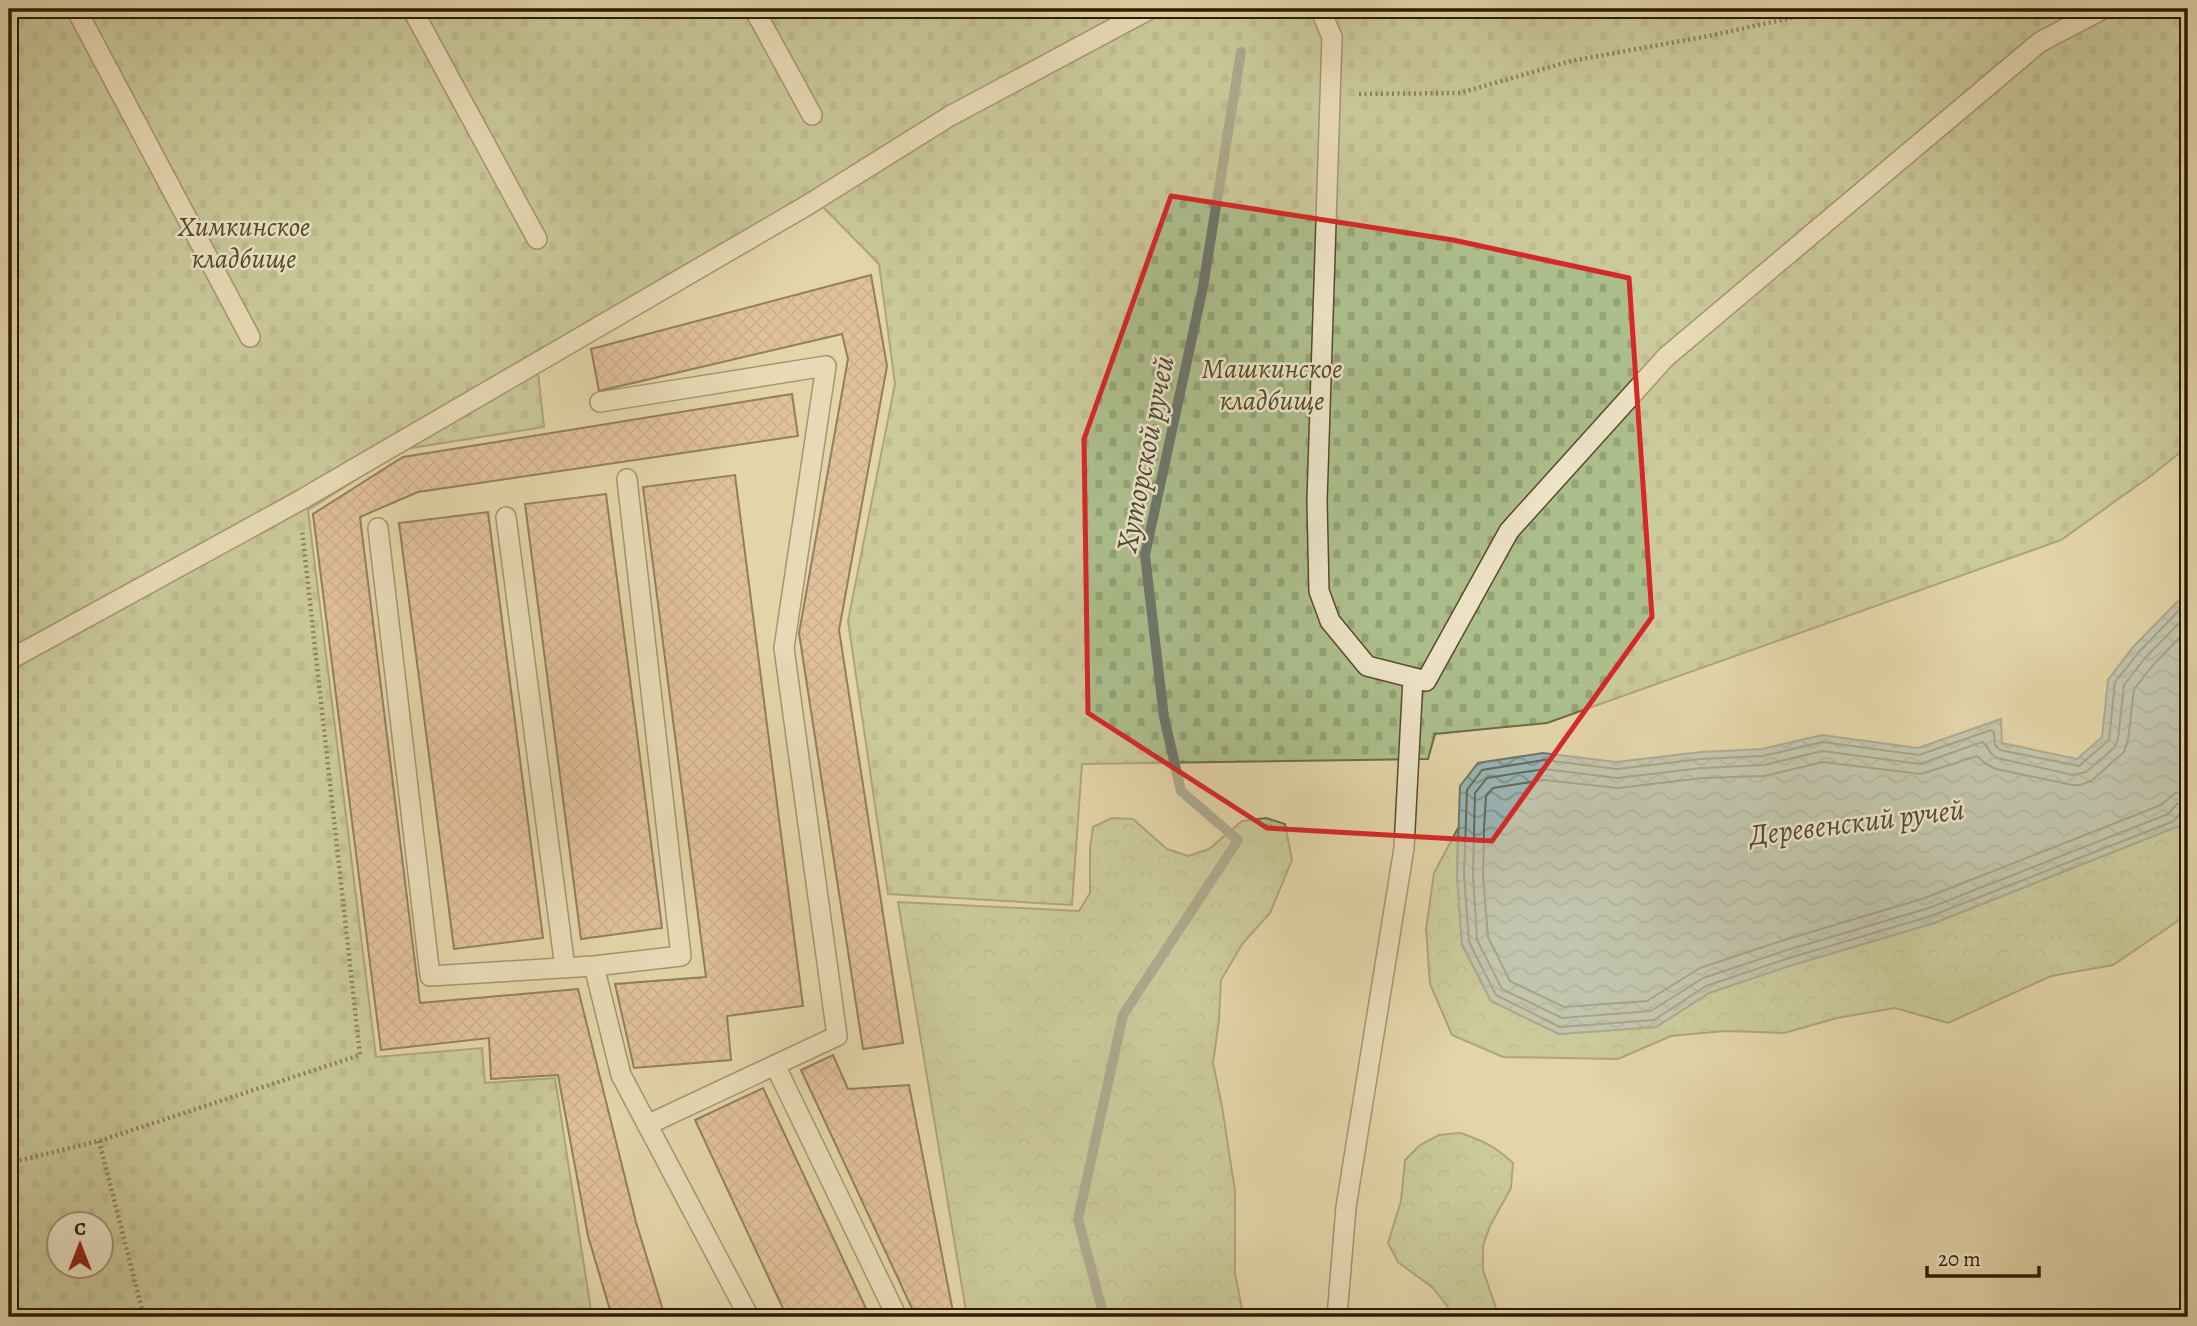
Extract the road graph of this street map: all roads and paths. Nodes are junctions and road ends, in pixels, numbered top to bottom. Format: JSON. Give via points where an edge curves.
{"nodes":[{"id":1,"x":76,"y":9,"type":"edge"},
{"id":2,"x":412,"y":9,"type":"edge"},
{"id":3,"x":754,"y":9,"type":"edge"},
{"id":4,"x":1150,"y":9,"type":"edge"},
{"id":5,"x":1320,"y":9,"type":"edge"},
{"id":6,"x":1831,"y":9,"type":"edge"},
{"id":7,"x":2103,"y":9,"type":"edge"},
{"id":8,"x":1330,"y":95,"type":"junction"},
{"id":9,"x":812,"y":115,"type":"dead end"},
{"id":10,"x":537,"y":239,"type":"dead end"},
{"id":11,"x":250,"y":337,"type":"dead end"},
{"id":12,"x":600,"y":402,"type":"dead end"},
{"id":13,"x":627,"y":479,"type":"dead end"},
{"id":14,"x":299,"y":501,"type":"junction"},
{"id":15,"x":506,"y":517,"type":"dead end"},
{"id":16,"x":378,"y":528,"type":"dead end"},
{"id":17,"x":9,"y":660,"type":"edge"},
{"id":18,"x":1413,"y":677,"type":"junction"},
{"id":19,"x":594,"y":966,"type":"junction"},
{"id":20,"x":565,"y":968,"type":"junction"},
{"id":21,"x":775,"y":1065,"type":"junction"},
{"id":22,"x":647,"y":1125,"type":"junction"},
{"id":23,"x":99,"y":1141,"type":"junction"},
{"id":24,"x":9,"y":1163,"type":"edge"},
{"id":25,"x":144,"y":1317,"type":"edge"},
{"id":26,"x":748,"y":1317,"type":"edge"},
{"id":27,"x":897,"y":1317,"type":"edge"},
{"id":28,"x":1337,"y":1317,"type":"edge"}],
"edges":[{"from":1,"to":11,"type":"lane"},
{"from":2,"to":10,"type":"lane"},
{"from":3,"to":9,"type":"lane"},
{"from":4,"to":14,"type":"lane","via":[[950,116],[806,206]]},
{"from":5,"to":8,"type":"lane","via":[[1332,37]]},
{"from":6,"to":8,"type":"path","via":[[1571,61],[1460,93]]},
{"from":7,"to":18,"type":"lane","via":[[2040,42],[1666,357],[1509,531],[1426,681]]},
{"from":8,"to":18,"type":"lane","via":[[1317,501],[1319,591],[1330,621],[1367,666]]},
{"from":12,"to":21,"type":"lane","via":[[826,366],[783,648],[837,1036]]},
{"from":13,"to":19,"type":"lane","via":[[681,956]]},
{"from":14,"to":17,"type":"lane"},
{"from":14,"to":23,"type":"path","via":[[360,1055]]},
{"from":15,"to":20,"type":"lane"},
{"from":16,"to":20,"type":"lane","via":[[430,976]]},
{"from":18,"to":28,"type":"lane","via":[[1404,848],[1346,1207]]},
{"from":19,"to":20,"type":"lane"},
{"from":19,"to":22,"type":"lane","via":[[621,1074]]},
{"from":21,"to":22,"type":"lane"},
{"from":21,"to":27,"type":"lane"},
{"from":22,"to":26,"type":"lane"},
{"from":23,"to":24,"type":"path"},
{"from":23,"to":25,"type":"path"}]}
